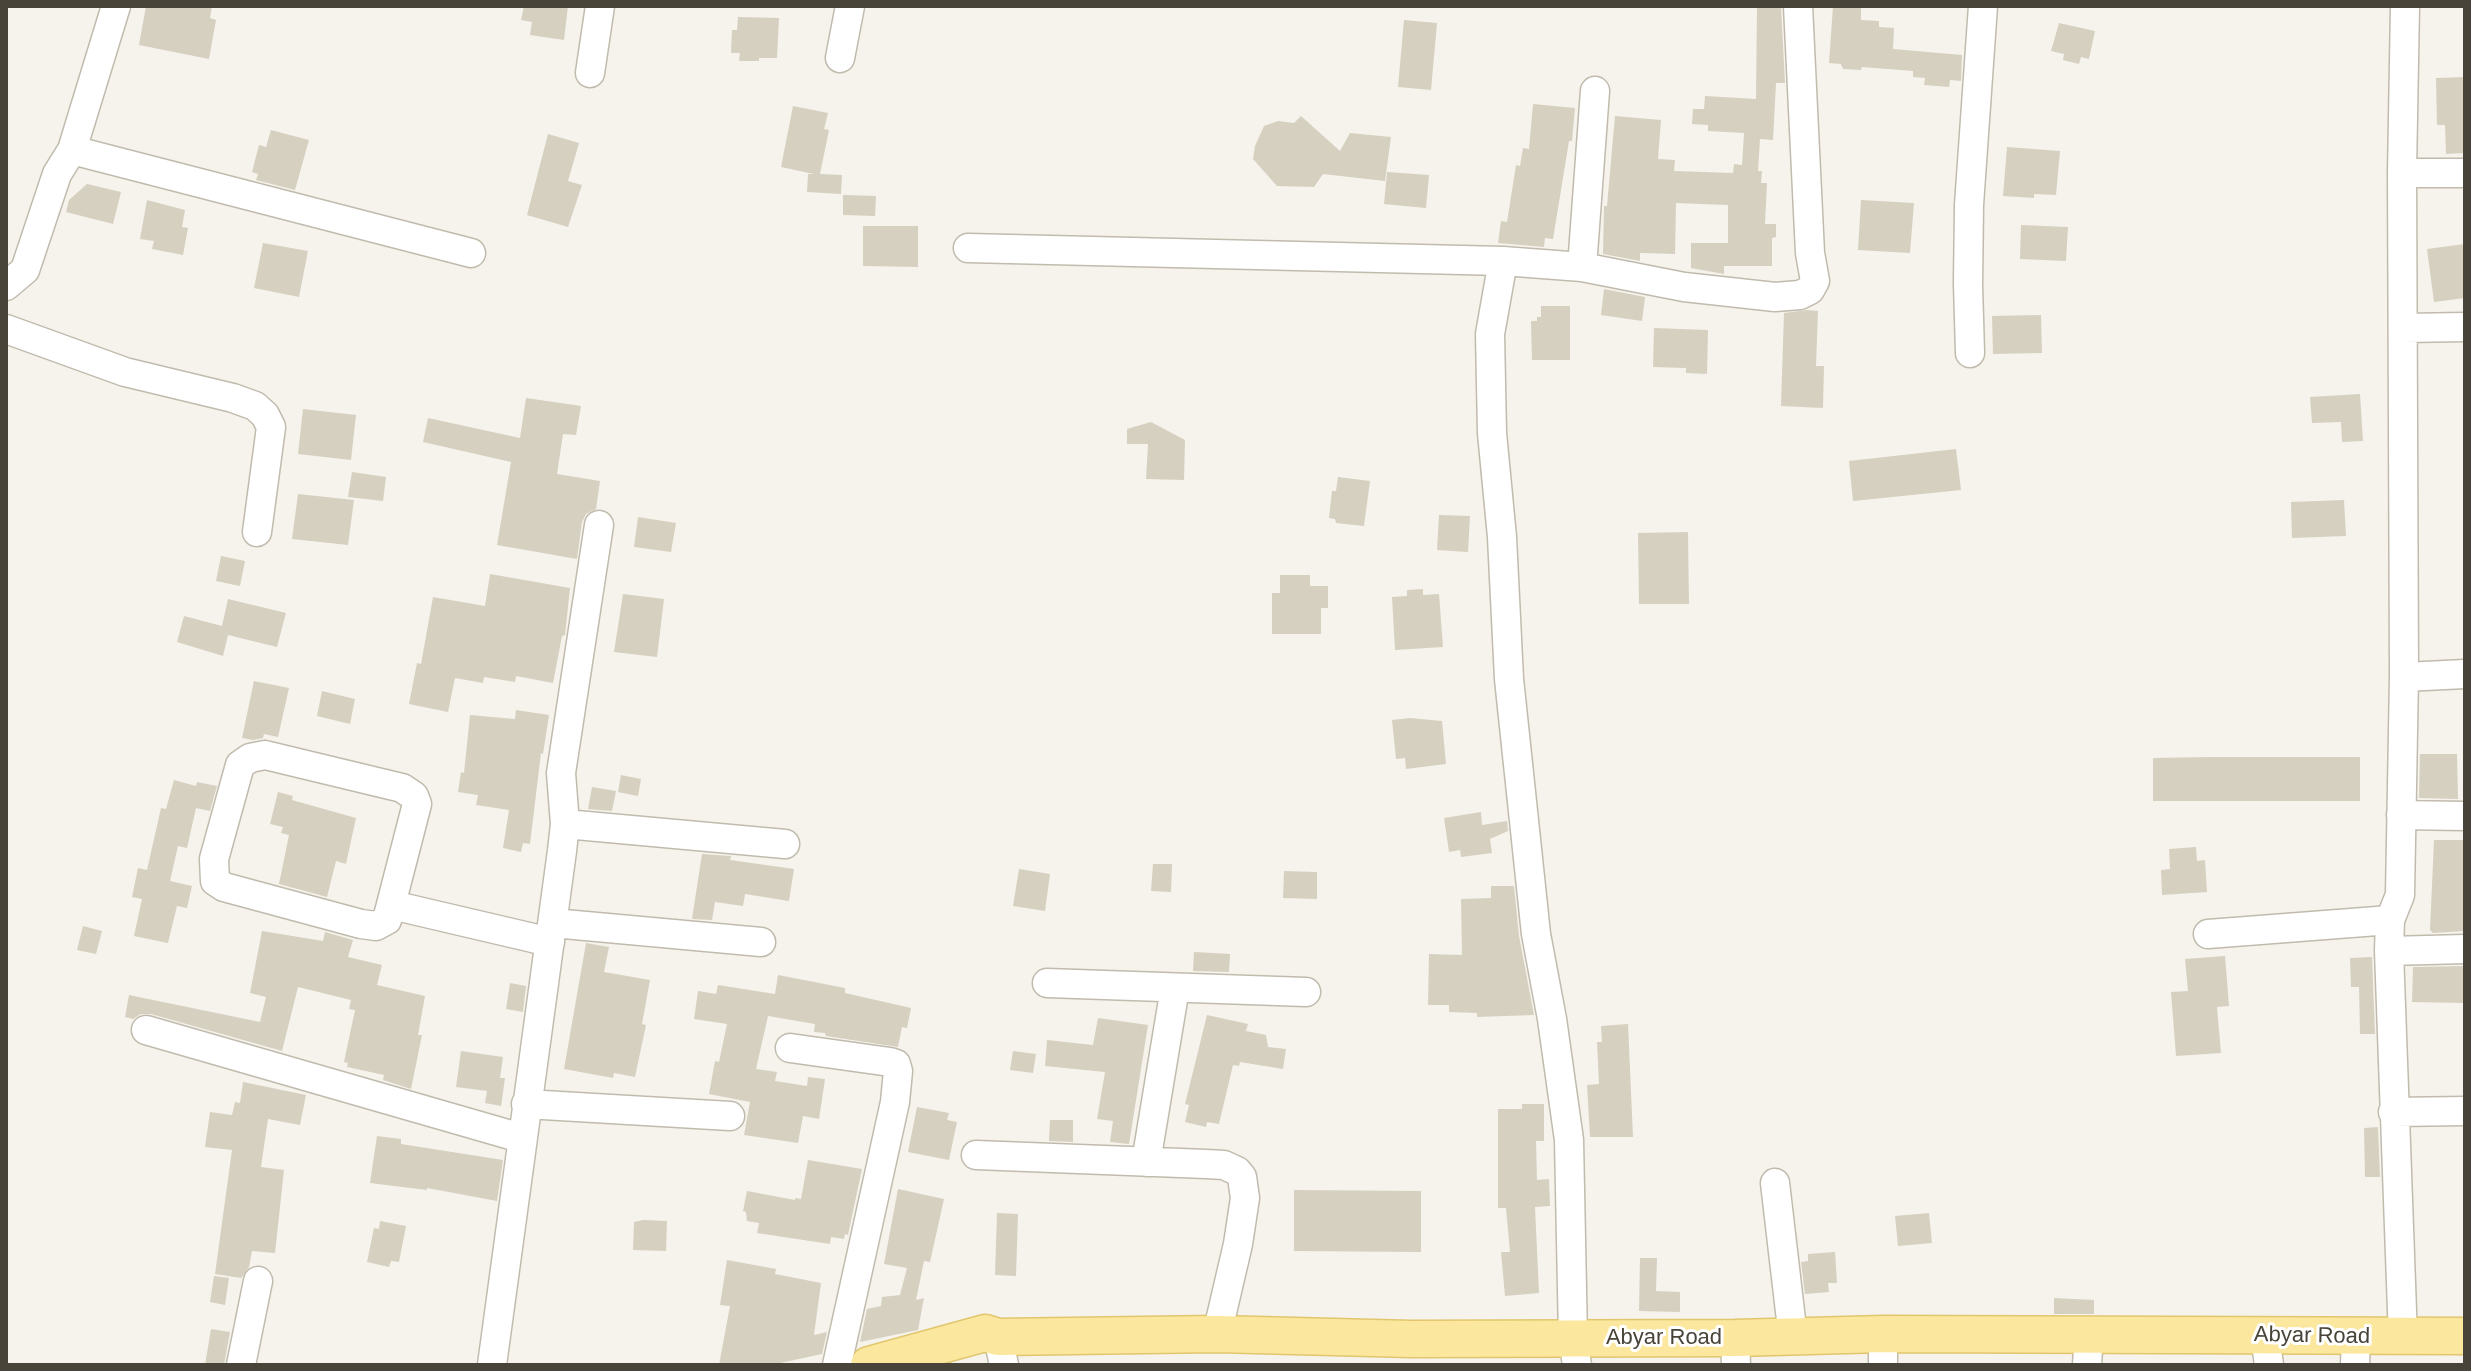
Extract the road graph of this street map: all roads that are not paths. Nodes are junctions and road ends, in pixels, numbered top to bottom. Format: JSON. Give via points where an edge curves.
{"nodes":[{"id":1,"x":116,"y":6,"type":"edge"},
{"id":2,"x":600,"y":6,"type":"edge"},
{"id":3,"x":850,"y":6,"type":"edge"},
{"id":4,"x":1798,"y":6,"type":"edge"},
{"id":5,"x":1983,"y":6,"type":"edge"},
{"id":6,"x":2405,"y":6,"type":"edge"},
{"id":7,"x":840,"y":58,"type":"dead end"},
{"id":8,"x":590,"y":73,"type":"dead end"},
{"id":9,"x":1595,"y":91,"type":"dead end"},
{"id":10,"x":72,"y":150,"type":"junction"},
{"id":11,"x":2402,"y":173,"type":"junction"},
{"id":12,"x":2465,"y":173,"type":"edge"},
{"id":13,"x":968,"y":248,"type":"dead end"},
{"id":14,"x":471,"y":253,"type":"dead end"},
{"id":15,"x":1503,"y":261,"type":"junction"},
{"id":16,"x":1582,"y":267,"type":"junction"},
{"id":17,"x":6,"y":286,"type":"edge"},
{"id":18,"x":2465,"y":327,"type":"edge"},
{"id":19,"x":2404,"y":328,"type":"junction"},
{"id":20,"x":6,"y":329,"type":"edge"},
{"id":21,"x":1970,"y":353,"type":"dead end"},
{"id":22,"x":599,"y":525,"type":"dead end"},
{"id":23,"x":257,"y":532,"type":"dead end"},
{"id":24,"x":2465,"y":674,"type":"edge"},
{"id":25,"x":2404,"y":677,"type":"junction"},
{"id":26,"x":2401,"y":815,"type":"junction"},
{"id":27,"x":2465,"y":816,"type":"edge"},
{"id":28,"x":565,"y":824,"type":"junction"},
{"id":29,"x":785,"y":844,"type":"dead end"},
{"id":30,"x":392,"y":905,"type":"junction"},
{"id":31,"x":2390,"y":920,"type":"junction"},
{"id":32,"x":552,"y":932,"type":"junction"},
{"id":33,"x":2208,"y":934,"type":"dead end"},
{"id":34,"x":761,"y":942,"type":"dead end"},
{"id":35,"x":2465,"y":949,"type":"edge"},
{"id":36,"x":2389,"y":951,"type":"junction"},
{"id":37,"x":1047,"y":983,"type":"dead end"},
{"id":38,"x":1175,"y":988,"type":"junction"},
{"id":39,"x":1306,"y":992,"type":"dead end"},
{"id":40,"x":146,"y":1030,"type":"dead end"},
{"id":41,"x":790,"y":1048,"type":"dead end"},
{"id":42,"x":526,"y":1104,"type":"junction"},
{"id":43,"x":2465,"y":1111,"type":"edge"},
{"id":44,"x":2393,"y":1112,"type":"junction"},
{"id":45,"x":730,"y":1116,"type":"dead end"},
{"id":46,"x":521,"y":1138,"type":"junction"},
{"id":47,"x":976,"y":1155,"type":"dead end"},
{"id":48,"x":1146,"y":1162,"type":"junction"},
{"id":49,"x":1775,"y":1183,"type":"dead end"},
{"id":50,"x":258,"y":1281,"type":"dead end"},
{"id":51,"x":1217,"y":1334,"type":"junction"},
{"id":52,"x":2465,"y":1336,"type":"edge"},
{"id":53,"x":1793,"y":1337,"type":"junction"},
{"id":54,"x":2403,"y":1338,"type":"junction"},
{"id":55,"x":1883,"y":1350,"type":"edge"},
{"id":56,"x":2088,"y":1350,"type":"edge"},
{"id":57,"x":2267,"y":1350,"type":"edge"},
{"id":58,"x":1001,"y":1351,"type":"edge"},
{"id":59,"x":2356,"y":1351,"type":"edge"},
{"id":60,"x":1575,"y":1352,"type":"edge"},
{"id":61,"x":1736,"y":1352,"type":"edge"},
{"id":62,"x":241,"y":1365,"type":"edge"},
{"id":63,"x":492,"y":1365,"type":"edge"},
{"id":64,"x":837,"y":1365,"type":"edge"},
{"id":65,"x":869,"y":1365,"type":"edge"}],
"edges":[{"from":1,"to":10,"type":"street"},
{"from":2,"to":8,"type":"street"},
{"from":3,"to":7,"type":"street"},
{"from":4,"to":16,"type":"street","via":[[1815,281],[1810,290],[1775,297],[1684,287]]},
{"from":5,"to":21,"type":"street","via":[[1969,205]]},
{"from":6,"to":11,"type":"street"},
{"from":9,"to":16,"type":"street"},
{"from":10,"to":14,"type":"street"},
{"from":10,"to":17,"type":"street","via":[[57,174],[25,270]]},
{"from":11,"to":12,"type":"street"},
{"from":11,"to":19,"type":"street"},
{"from":13,"to":15,"type":"street"},
{"from":15,"to":16,"type":"street"},
{"from":15,"to":60,"type":"street","via":[[1490,334],[1492,433],[1509,679],[1533,905],[1569,1140]]},
{"from":18,"to":19,"type":"street"},
{"from":19,"to":25,"type":"street"},
{"from":20,"to":23,"type":"street","via":[[125,372],[255,406],[271,427]]},
{"from":22,"to":28,"type":"street","via":[[561,773]]},
{"from":24,"to":25,"type":"street"},
{"from":25,"to":26,"type":"street"},
{"from":26,"to":27,"type":"street"},
{"from":26,"to":31,"type":"street","via":[[2400,895]]},
{"from":28,"to":29,"type":"street"},
{"from":28,"to":32,"type":"street"},
{"from":30,"to":30,"type":"street","via":[[417,804],[410,791],[265,755],[240,765],[214,859],[215,881],[361,924],[376,926],[387,920]]},
{"from":30,"to":32,"type":"street"},
{"from":31,"to":33,"type":"street"},
{"from":31,"to":36,"type":"street"},
{"from":32,"to":34,"type":"street"},
{"from":32,"to":42,"type":"street"},
{"from":35,"to":36,"type":"street"},
{"from":36,"to":44,"type":"street"},
{"from":37,"to":38,"type":"street"},
{"from":38,"to":39,"type":"street"},
{"from":38,"to":48,"type":"street"},
{"from":40,"to":46,"type":"street"},
{"from":41,"to":64,"type":"street","via":[[890,1062],[898,1071]]},
{"from":42,"to":45,"type":"street"},
{"from":42,"to":46,"type":"street"},
{"from":43,"to":44,"type":"street"},
{"from":44,"to":54,"type":"street"},
{"from":46,"to":63,"type":"street"},
{"from":47,"to":48,"type":"street"},
{"from":48,"to":51,"type":"street","via":[[1224,1165],[1242,1177],[1245,1198]]},
{"from":49,"to":53,"type":"street"},
{"from":50,"to":62,"type":"street"},
{"from":51,"to":58,"type":"main road","name":"Abyar Road"},
{"from":51,"to":60,"type":"main road","name":"Abyar Road","via":[[1411,1339]]},
{"from":52,"to":54,"type":"main road","name":"Abyar Road"},
{"from":53,"to":55,"type":"main road","name":"Abyar Road"},
{"from":53,"to":61,"type":"main road","name":"Abyar Road"},
{"from":54,"to":59,"type":"main road","name":"Abyar Road"},
{"from":55,"to":56,"type":"main road","name":"Abyar Road"},
{"from":56,"to":57,"type":"main road","name":"Abyar Road"},
{"from":57,"to":59,"type":"main road","name":"Abyar Road"},
{"from":58,"to":65,"type":"main road","name":"Abyar Road","via":[[985,1333]]},
{"from":60,"to":61,"type":"main road","name":"Abyar Road"}]}
